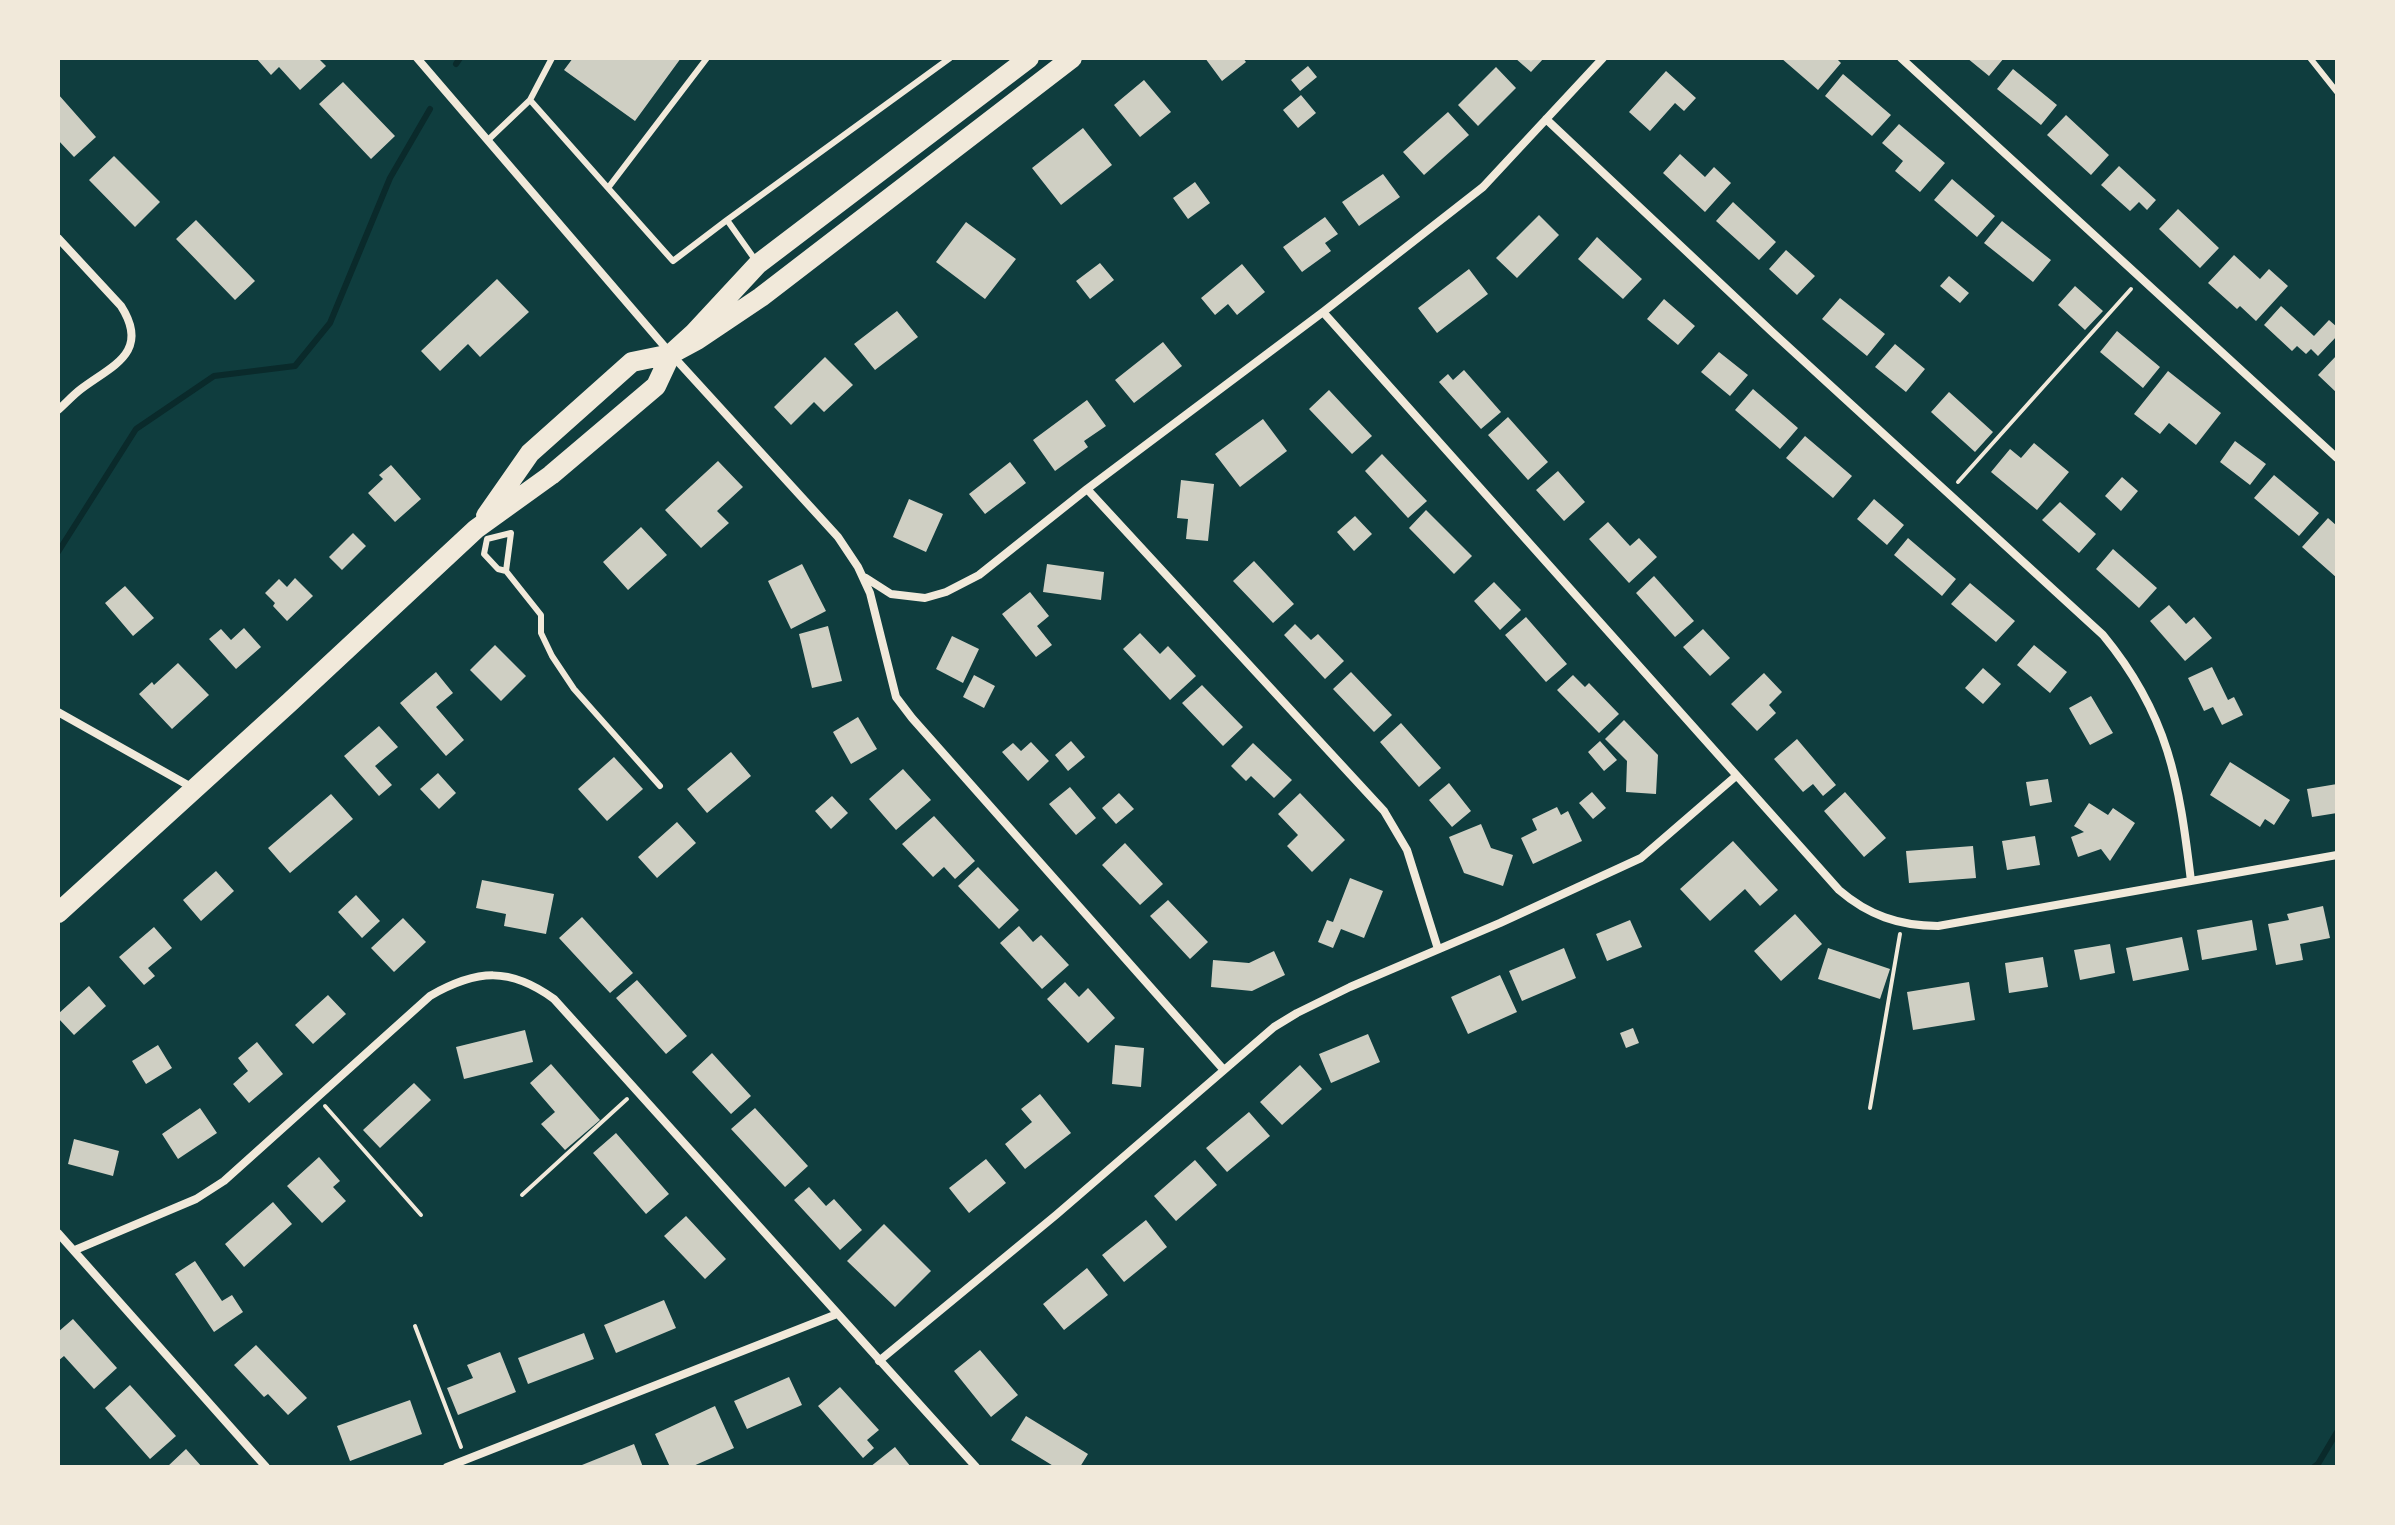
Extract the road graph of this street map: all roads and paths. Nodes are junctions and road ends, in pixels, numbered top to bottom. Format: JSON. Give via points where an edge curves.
{"nodes":[{"id":1,"x":417,"y":58,"type":"edge"},
{"id":2,"x":552,"y":58,"type":"edge"},
{"id":3,"x":707,"y":58,"type":"edge"},
{"id":4,"x":950,"y":58,"type":"edge"},
{"id":5,"x":1029,"y":58,"type":"edge"},
{"id":6,"x":1072,"y":58,"type":"edge"},
{"id":7,"x":1603,"y":58,"type":"edge"},
{"id":8,"x":1901,"y":58,"type":"edge"},
{"id":9,"x":2310,"y":58,"type":"edge"},
{"id":10,"x":2337,"y":92,"type":"edge"},
{"id":11,"x":530,"y":100,"type":"junction"},
{"id":12,"x":1546,"y":119,"type":"junction"},
{"id":13,"x":488,"y":140,"type":"junction"},
{"id":14,"x":608,"y":188,"type":"junction"},
{"id":15,"x":727,"y":220,"type":"junction"},
{"id":16,"x":58,"y":238,"type":"edge"},
{"id":17,"x":758,"y":264,"type":"junction"},
{"id":18,"x":2141,"y":279,"type":"junction"},
{"id":19,"x":1323,"y":312,"type":"junction"},
{"id":20,"x":671,"y":354,"type":"junction"},
{"id":21,"x":58,"y":410,"type":"edge"},
{"id":22,"x":2337,"y":458,"type":"edge"},
{"id":23,"x":1087,"y":489,"type":"junction"},
{"id":24,"x":1948,"y":493,"type":"junction"},
{"id":25,"x":482,"y":534,"type":"junction"},
{"id":26,"x":506,"y":571,"type":"junction"},
{"id":27,"x":862,"y":574,"type":"junction"},
{"id":28,"x":58,"y":712,"type":"edge"},
{"id":29,"x":1736,"y":776,"type":"junction"},
{"id":30,"x":660,"y":786,"type":"dead end"},
{"id":31,"x":195,"y":789,"type":"junction"},
{"id":32,"x":2337,"y":855,"type":"edge"},
{"id":33,"x":2191,"y":881,"type":"junction"},
{"id":34,"x":58,"y":913,"type":"edge"},
{"id":35,"x":1902,"y":924,"type":"junction"},
{"id":36,"x":1438,"y":949,"type":"junction"},
{"id":37,"x":1223,"y":1069,"type":"junction"},
{"id":38,"x":636,"y":1091,"type":"junction"},
{"id":39,"x":317,"y":1097,"type":"junction"},
{"id":40,"x":1870,"y":1108,"type":"dead end"},
{"id":41,"x":522,"y":1195,"type":"dead end"},
{"id":42,"x":421,"y":1215,"type":"dead end"},
{"id":43,"x":58,"y":1233,"type":"edge"},
{"id":44,"x":75,"y":1250,"type":"junction"},
{"id":45,"x":837,"y":1314,"type":"junction"},
{"id":46,"x":415,"y":1326,"type":"dead end"},
{"id":47,"x":879,"y":1361,"type":"junction"},
{"id":48,"x":466,"y":1459,"type":"junction"},
{"id":49,"x":266,"y":1467,"type":"edge"},
{"id":50,"x":447,"y":1467,"type":"edge"},
{"id":51,"x":976,"y":1467,"type":"edge"}],
"edges":[{"from":1,"to":13,"type":"street"},
{"from":2,"to":11,"type":"lane"},
{"from":3,"to":14,"type":"lane"},
{"from":4,"to":15,"type":"lane"},
{"from":5,"to":17,"type":"main road"},
{"from":6,"to":20,"type":"main road","via":[[761,297]]},
{"from":7,"to":12,"type":"street"},
{"from":8,"to":18,"type":"street"},
{"from":9,"to":10,"type":"lane"},
{"from":11,"to":13,"type":"lane"},
{"from":11,"to":14,"type":"lane"},
{"from":12,"to":19,"type":"street","via":[[1483,187]]},
{"from":12,"to":24,"type":"street"},
{"from":13,"to":20,"type":"street"},
{"from":14,"to":15,"type":"lane","via":[[673,261]]},
{"from":15,"to":17,"type":"lane"},
{"from":16,"to":21,"type":"street","via":[[121,306],[131,331],[122,360]]},
{"from":17,"to":20,"type":"main road"},
{"from":18,"to":22,"type":"street"},
{"from":18,"to":24,"type":"path"},
{"from":19,"to":23,"type":"street"},
{"from":19,"to":29,"type":"street"},
{"from":20,"to":25,"type":"main road","via":[[656,386]]},
{"from":20,"to":25,"type":"main road","via":[[632,362],[530,453]]},
{"from":20,"to":27,"type":"street","via":[[838,537]]},
{"from":23,"to":27,"type":"street","via":[[979,575],[946,592],[904,598],[878,588]]},
{"from":23,"to":36,"type":"street","via":[[1384,811],[1407,850]]},
{"from":24,"to":33,"type":"street","via":[[2103,635],[2146,694],[2174,768]]},
{"from":25,"to":26,"type":"lane","via":[[484,554]]},
{"from":25,"to":26,"type":"lane","via":[[511,533]]},
{"from":25,"to":31,"type":"main road"},
{"from":26,"to":30,"type":"lane","via":[[541,615],[541,633],[574,689]]},
{"from":27,"to":37,"type":"street","via":[[896,697]]},
{"from":28,"to":31,"type":"street"},
{"from":29,"to":35,"type":"street","via":[[1839,890],[1877,916]]},
{"from":29,"to":36,"type":"street","via":[[1641,858]]},
{"from":31,"to":34,"type":"main road"},
{"from":32,"to":33,"type":"street"},
{"from":33,"to":35,"type":"street","via":[[1938,926]]},
{"from":35,"to":40,"type":"path"},
{"from":36,"to":37,"type":"street","via":[[1297,1013]]},
{"from":37,"to":47,"type":"street"},
{"from":38,"to":39,"type":"street","via":[[554,999],[535,985],[499,975],[452,983],[430,996]]},
{"from":38,"to":41,"type":"path"},
{"from":38,"to":45,"type":"street"},
{"from":39,"to":42,"type":"path"},
{"from":39,"to":44,"type":"street","via":[[224,1181],[196,1199]]},
{"from":43,"to":44,"type":"street"},
{"from":44,"to":49,"type":"street"},
{"from":45,"to":47,"type":"street"},
{"from":45,"to":48,"type":"street"},
{"from":46,"to":48,"type":"path"},
{"from":47,"to":51,"type":"street"},
{"from":48,"to":50,"type":"street"}]}
